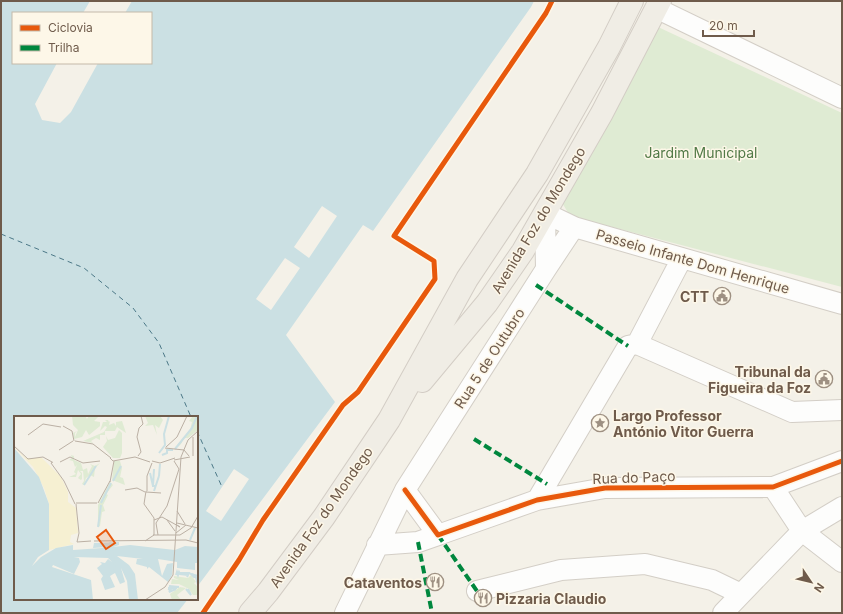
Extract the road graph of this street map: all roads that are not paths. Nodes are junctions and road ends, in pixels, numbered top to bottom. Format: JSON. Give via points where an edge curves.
{"nodes":[{"id":1,"x":630,"y":4,"type":"edge"},
{"id":2,"x":658,"y":5,"type":"edge"},
{"id":3,"x":842,"y":98,"type":"edge"},
{"id":4,"x":537,"y":174,"type":"junction"},
{"id":5,"x":545,"y":213,"type":"junction"},
{"id":6,"x":574,"y":227,"type":"junction"},
{"id":7,"x":682,"y":258,"type":"junction"},
{"id":8,"x":546,"y":268,"type":"junction"},
{"id":9,"x":842,"y":304,"type":"edge"},
{"id":10,"x":632,"y":345,"type":"junction"},
{"id":11,"x":842,"y":410,"type":"edge"},
{"id":12,"x":388,"y":420,"type":"junction"},
{"id":13,"x":842,"y":461,"type":"edge"},
{"id":14,"x":773,"y":487,"type":"junction"},
{"id":15,"x":405,"y":490,"type":"junction"},
{"id":16,"x":537,"y":500,"type":"junction"},
{"id":17,"x":842,"y":507,"type":"edge"},
{"id":18,"x":802,"y":531,"type":"junction"},
{"id":19,"x":438,"y":535,"type":"junction"},
{"id":20,"x":377,"y":545,"type":"junction"},
{"id":21,"x":842,"y":562,"type":"edge"},
{"id":22,"x":477,"y":591,"type":"dead end"},
{"id":23,"x":741,"y":594,"type":"junction"},
{"id":24,"x":250,"y":613,"type":"edge"},
{"id":25,"x":345,"y":613,"type":"edge"},
{"id":26,"x":723,"y":613,"type":"edge"}],
"edges":[{"from":1,"to":2,"type":"main road"},
{"from":1,"to":4,"type":"main road","name":"Avenida Foz do Mondego","via":[[609,47]]},
{"from":2,"to":3,"type":"street"},
{"from":2,"to":5,"type":"main road","name":"Avenida Foz do Mondego","via":[[602,113]]},
{"from":4,"to":5,"type":"main road"},
{"from":4,"to":12,"type":"main road","name":"Avenida Foz do Mondego","via":[[467,279]]},
{"from":5,"to":6,"type":"street","name":"Passeio Infante Dom Henrique"},
{"from":5,"to":8,"type":"street"},
{"from":5,"to":12,"type":"main road","name":"Avenida Foz do Mondego","via":[[523,251],[487,303]]},
{"from":6,"to":7,"type":"street","name":"Passeio Infante Dom Henrique"},
{"from":6,"to":8,"type":"street","name":"Rua 5 de Outubro"},
{"from":7,"to":9,"type":"street","name":"Passeio Infante Dom Henrique"},
{"from":7,"to":10,"type":"street"},
{"from":8,"to":15,"type":"street","name":"Rua 5 de Outubro"},
{"from":10,"to":11,"type":"street","via":[[792,412]]},
{"from":10,"to":16,"type":"street"},
{"from":12,"to":24,"type":"main road","name":"Avenida Foz do Mondego","via":[[324,517]]},
{"from":13,"to":14,"type":"street"},
{"from":14,"to":16,"type":"street","name":"Rua do Paço","via":[[605,488]]},
{"from":14,"to":18,"type":"street"},
{"from":15,"to":19,"type":"street"},
{"from":15,"to":20,"type":"street","name":"Rua 5 de Outubro"},
{"from":16,"to":19,"type":"street","name":"Rua do Paço"},
{"from":17,"to":18,"type":"street"},
{"from":18,"to":21,"type":"street"},
{"from":18,"to":23,"type":"street"},
{"from":19,"to":20,"type":"street","name":"Rua do Paço","via":[[418,542]]},
{"from":20,"to":25,"type":"street","name":"Rua 5 de Outubro"},
{"from":22,"to":23,"type":"street","via":[[561,570],[645,564],[712,580]]},
{"from":23,"to":26,"type":"street"}]}
